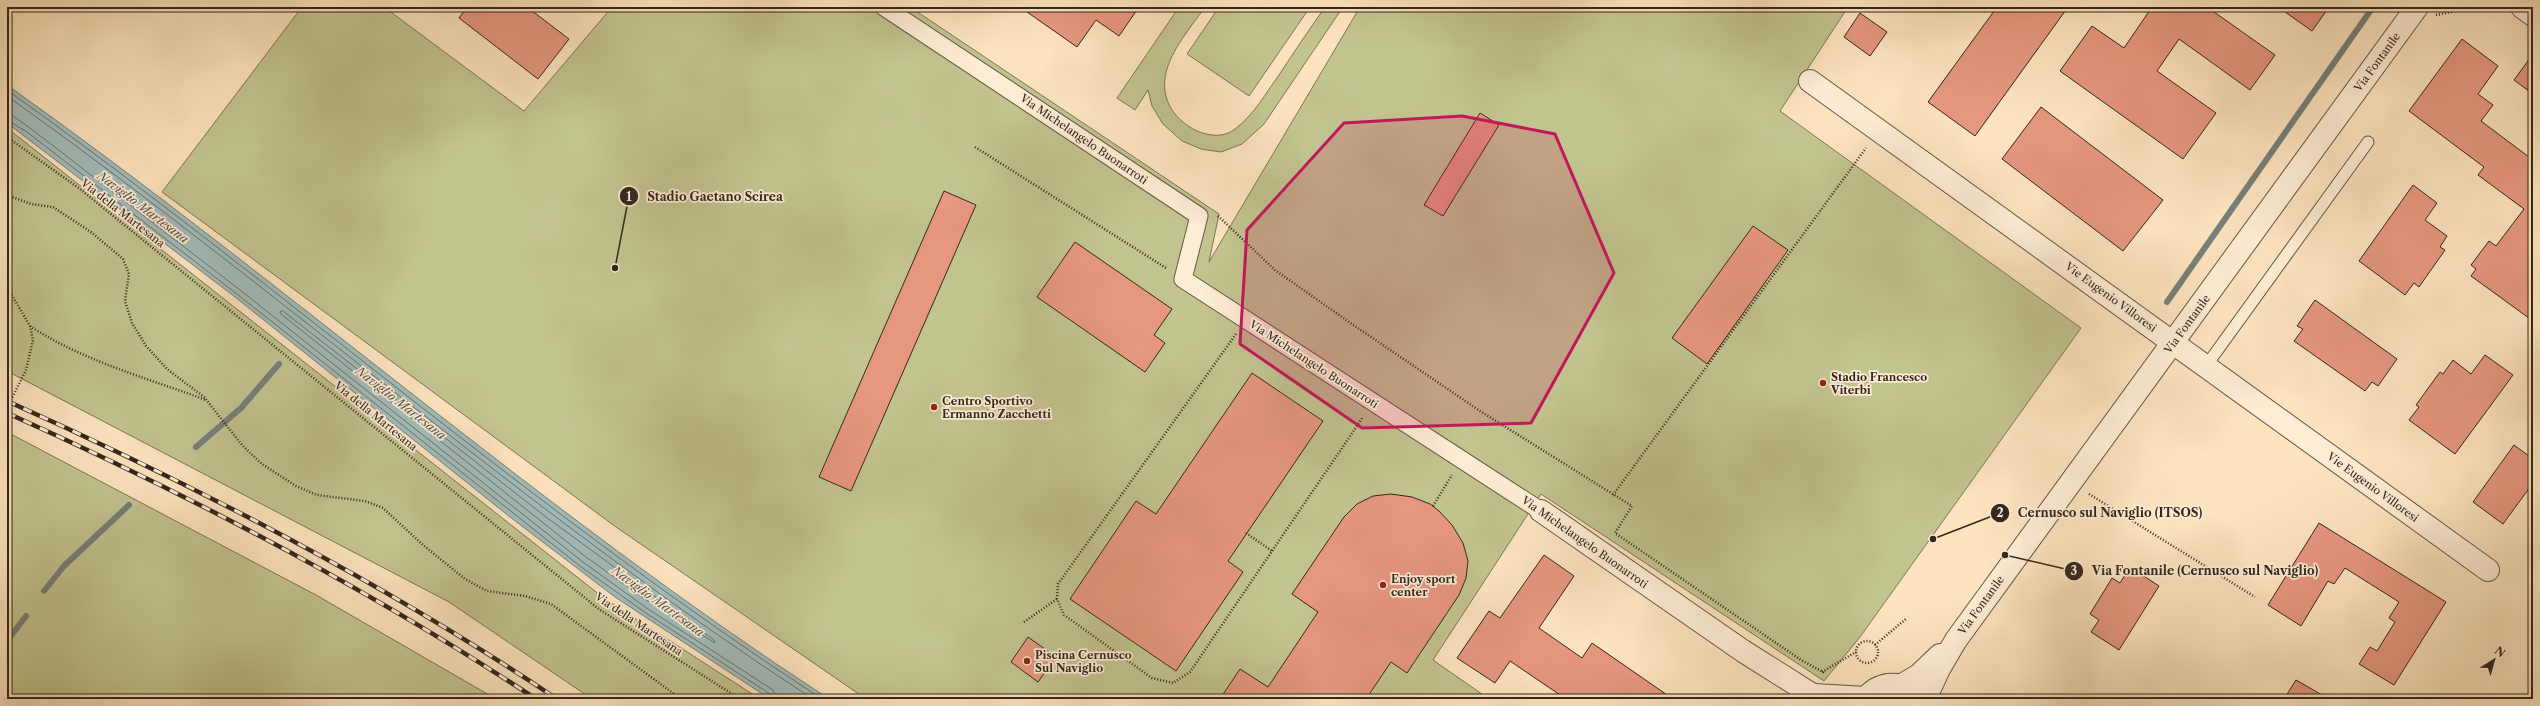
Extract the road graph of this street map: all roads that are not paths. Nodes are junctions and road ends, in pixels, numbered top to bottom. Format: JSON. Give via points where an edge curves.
{"nodes":[{"id":1,"x":884,"y":7,"type":"edge"},
{"id":2,"x":2417,"y":7,"type":"edge"},
{"id":3,"x":2522,"y":7,"type":"edge"},
{"id":4,"x":2533,"y":14,"type":"edge"},
{"id":5,"x":1810,"y":81,"type":"dead end"},
{"id":6,"x":2368,"y":142,"type":"dead end"},
{"id":7,"x":2174,"y":343,"type":"junction"},
{"id":8,"x":2206,"y":366,"type":"junction"},
{"id":9,"x":1541,"y":511,"type":"joint"},
{"id":10,"x":2488,"y":570,"type":"dead end"},
{"id":11,"x":1956,"y":640,"type":"junction"},
{"id":12,"x":1902,"y":685,"type":"junction"},
{"id":13,"x":1816,"y":697,"type":"edge"},
{"id":14,"x":1866,"y":699,"type":"edge"},
{"id":15,"x":1920,"y":699,"type":"edge"},
{"id":16,"x":1925,"y":699,"type":"edge"}],
"edges":[{"from":1,"to":9,"type":"street","name":"Via Michelangelo Buonarroti","via":[[1199,216],[1183,279]]},
{"from":2,"to":7,"type":"street","name":"Via Fontanile"},
{"from":3,"to":4,"type":"street"},
{"from":5,"to":7,"type":"street","name":"Vie Eugenio Villoresi"},
{"from":6,"to":8,"type":"lane"},
{"from":7,"to":8,"type":"street","name":"Vie Eugenio Villoresi"},
{"from":7,"to":11,"type":"street","name":"Via Fontanile"},
{"from":8,"to":10,"type":"street","name":"Vie Eugenio Villoresi"},
{"from":9,"to":13,"type":"street","name":"Via Michelangelo Buonarroti","via":[[1743,651]]},
{"from":11,"to":12,"type":"street","name":"Via Fontanile","via":[[1932,664]]},
{"from":11,"to":16,"type":"street","name":"Via Fontanile","via":[[1938,669]]},
{"from":12,"to":14,"type":"street","via":[[1881,686]]},
{"from":12,"to":15,"type":"street","via":[[1915,692]]},
{"from":13,"to":14,"type":"street","name":"Via Michelangelo Buonarroti"}]}
